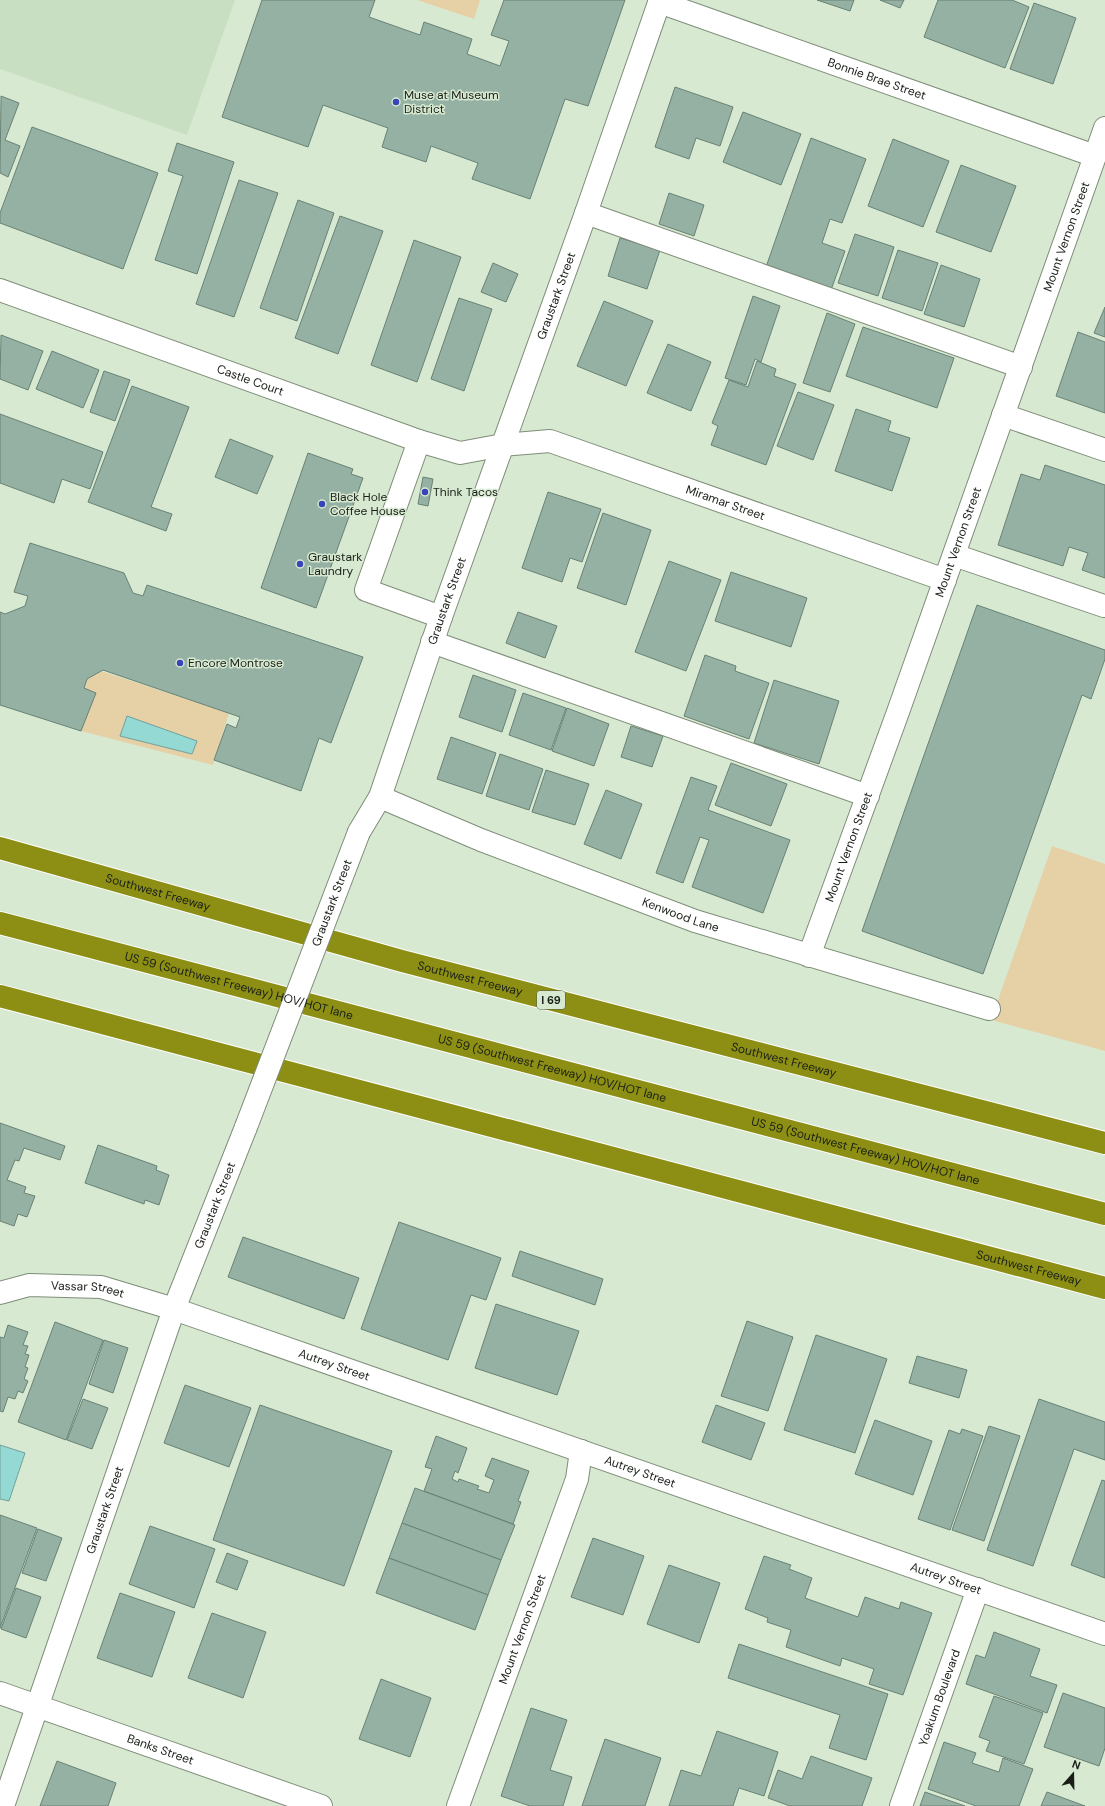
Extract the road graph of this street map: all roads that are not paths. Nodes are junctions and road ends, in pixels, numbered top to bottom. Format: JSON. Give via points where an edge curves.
{"nodes":[{"id":1,"x":660,"y":1,"type":"edge"},
{"id":2,"x":1105,"y":128,"type":"edge"},
{"id":3,"x":1095,"y":156,"type":"junction"},
{"id":4,"x":586,"y":213,"type":"junction"},
{"id":5,"x":0,"y":290,"type":"edge"},
{"id":6,"x":1021,"y":367,"type":"junction"},
{"id":7,"x":1004,"y":415,"type":"junction"},
{"id":8,"x":419,"y":441,"type":"junction"},
{"id":9,"x":502,"y":446,"type":"junction"},
{"id":10,"x":1105,"y":450,"type":"edge"},
{"id":11,"x":954,"y":555,"type":"junction"},
{"id":12,"x":945,"y":580,"type":"junction"},
{"id":13,"x":1104,"y":606,"type":"dead end"},
{"id":14,"x":441,"y":617,"type":"junction"},
{"id":15,"x":432,"y":642,"type":"junction"},
{"id":16,"x":868,"y":796,"type":"junction"},
{"id":17,"x":380,"y":797,"type":"junction"},
{"id":18,"x":0,"y":848,"type":"edge"},
{"id":19,"x":0,"y":923,"type":"edge"},
{"id":20,"x":809,"y":956,"type":"junction"},
{"id":21,"x":0,"y":996,"type":"edge"},
{"id":22,"x":989,"y":1009,"type":"dead end"},
{"id":23,"x":1105,"y":1143,"type":"edge"},
{"id":24,"x":1105,"y":1214,"type":"edge"},
{"id":25,"x":1105,"y":1288,"type":"edge"},
{"id":26,"x":0,"y":1293,"type":"edge"},
{"id":27,"x":174,"y":1309,"type":"junction"},
{"id":28,"x":582,"y":1451,"type":"junction"},
{"id":29,"x":978,"y":1589,"type":"junction"},
{"id":30,"x":1105,"y":1634,"type":"edge"},
{"id":31,"x":0,"y":1694,"type":"edge"},
{"id":32,"x":39,"y":1706,"type":"junction"},
{"id":33,"x":3,"y":1806,"type":"edge"},
{"id":34,"x":320,"y":1806,"type":"edge"},
{"id":35,"x":458,"y":1806,"type":"edge"},
{"id":36,"x":901,"y":1806,"type":"edge"}],
"edges":[{"from":1,"to":3,"type":"street","name":"Bonnie Brae Street"},
{"from":1,"to":4,"type":"street","name":"Graustark Street"},
{"from":2,"to":3,"type":"street","name":"Mount Vernon Street"},
{"from":3,"to":6,"type":"street","name":"Mount Vernon Street"},
{"from":4,"to":6,"type":"street"},
{"from":4,"to":9,"type":"street","name":"Graustark Street"},
{"from":5,"to":8,"type":"street","name":"Castle Court"},
{"from":6,"to":7,"type":"street","name":"Mount Vernon Street"},
{"from":7,"to":10,"type":"street"},
{"from":7,"to":11,"type":"street","name":"Mount Vernon Street"},
{"from":8,"to":9,"type":"street","name":"Castle Court","via":[[460,453]]},
{"from":8,"to":14,"type":"street","via":[[366,590]]},
{"from":9,"to":12,"type":"street","name":"Miramar Street","via":[[550,441]]},
{"from":9,"to":14,"type":"street","name":"Graustark Street"},
{"from":11,"to":12,"type":"street","name":"Mount Vernon Street"},
{"from":11,"to":13,"type":"street"},
{"from":12,"to":16,"type":"street","name":"Mount Vernon Street"},
{"from":14,"to":15,"type":"street","name":"Graustark Street"},
{"from":15,"to":16,"type":"street"},
{"from":15,"to":17,"type":"street","name":"Graustark Street"},
{"from":16,"to":20,"type":"street","name":"Mount Vernon Street"},
{"from":17,"to":20,"type":"street","name":"Kenwood Lane","via":[[480,840],[695,921]]},
{"from":17,"to":27,"type":"street","name":"Graustark Street","bridge":true,"via":[[359,832]]},
{"from":18,"to":23,"type":"highway","name":"Southwest Freeway","number":"I 69","via":[[402,961]]},
{"from":19,"to":24,"type":"highway","name":"US 59 (Southwest Freeway) HOV/HOT lane"},
{"from":20,"to":22,"type":"street","name":"Kenwood Lane"},
{"from":21,"to":25,"type":"highway","name":"Southwest Freeway"},
{"from":26,"to":27,"type":"street","name":"Vassar Street","via":[[29,1285],[101,1287]]},
{"from":27,"to":28,"type":"street","name":"Autrey Street"},
{"from":27,"to":32,"type":"street","name":"Graustark Street"},
{"from":28,"to":29,"type":"street","name":"Autrey Street"},
{"from":28,"to":35,"type":"street","name":"Mount Vernon Street","via":[[576,1479]]},
{"from":29,"to":30,"type":"street","name":"Autrey Street"},
{"from":29,"to":36,"type":"street","name":"Yoakum Boulevard"},
{"from":31,"to":32,"type":"street","name":"Banks Street"},
{"from":32,"to":33,"type":"street","name":"Graustark Street"},
{"from":32,"to":34,"type":"street","name":"Banks Street"}]}
